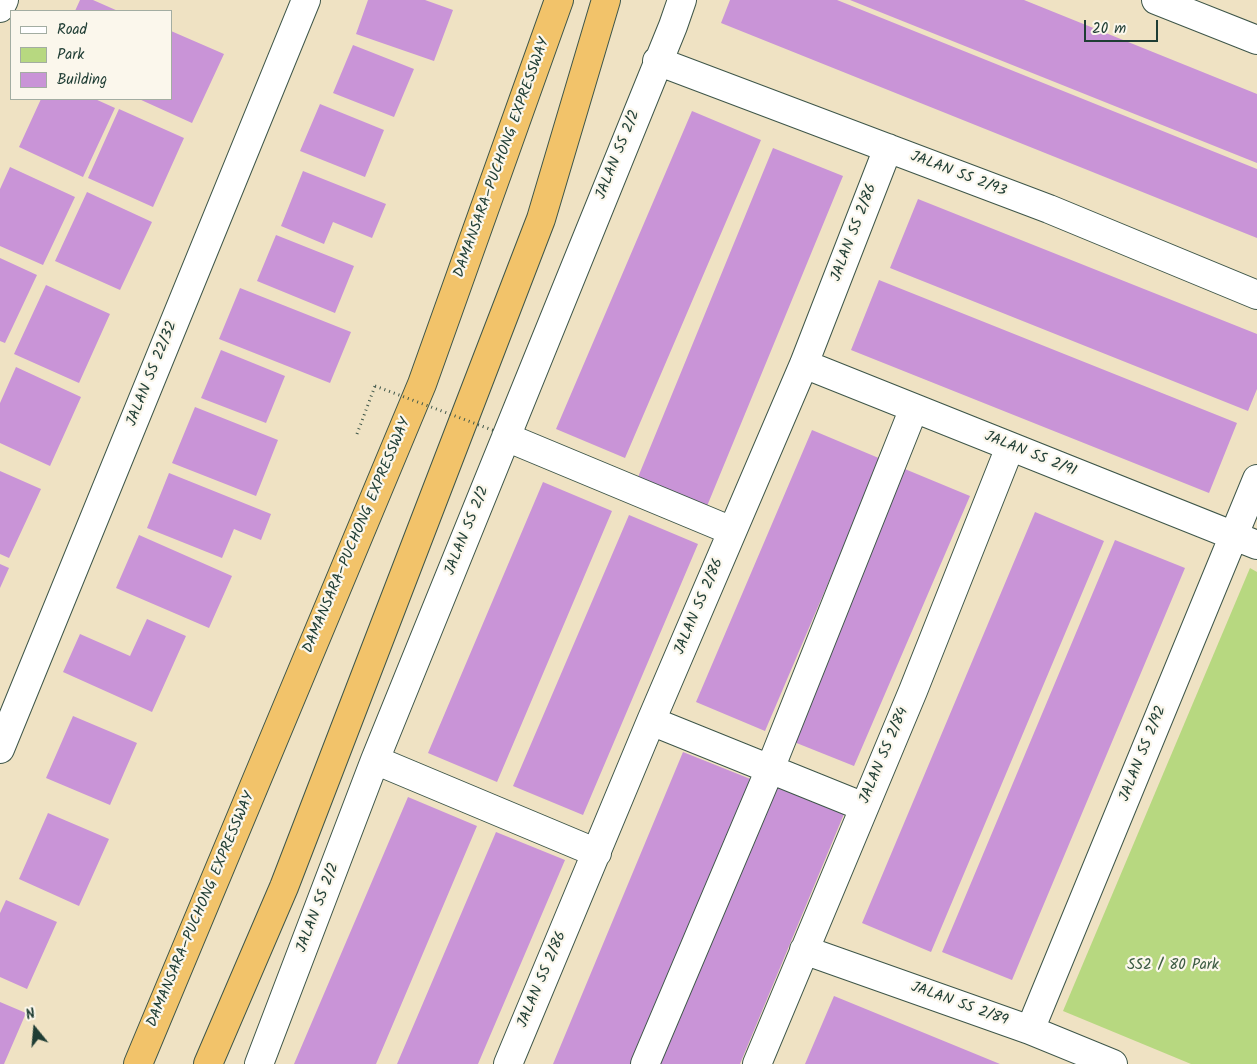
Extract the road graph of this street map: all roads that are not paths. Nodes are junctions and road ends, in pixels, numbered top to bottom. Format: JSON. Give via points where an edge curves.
{"nodes":[{"id":1,"x":4,"y":0,"type":"edge"},
{"id":2,"x":559,"y":0,"type":"edge"},
{"id":3,"x":682,"y":0,"type":"edge"},
{"id":4,"x":1156,"y":0,"type":"edge"},
{"id":5,"x":300,"y":2,"type":"edge"},
{"id":6,"x":607,"y":3,"type":"edge"},
{"id":7,"x":0,"y":8,"type":"edge"},
{"id":8,"x":1257,"y":40,"type":"edge"},
{"id":9,"x":657,"y":61,"type":"junction"},
{"id":10,"x":888,"y":148,"type":"junction"},
{"id":11,"x":1257,"y":295,"type":"edge"},
{"id":12,"x":804,"y":364,"type":"junction"},
{"id":13,"x":914,"y":408,"type":"junction"},
{"id":14,"x":501,"y":434,"type":"junction"},
{"id":15,"x":1010,"y":448,"type":"junction"},
{"id":16,"x":1257,"y":479,"type":"edge"},
{"id":17,"x":732,"y":531,"type":"junction"},
{"id":18,"x":1246,"y":540,"type":"edge"},
{"id":19,"x":651,"y":721,"type":"junction"},
{"id":20,"x":0,"y":749,"type":"edge"},
{"id":21,"x":376,"y":760,"type":"junction"},
{"id":22,"x":770,"y":769,"type":"junction"},
{"id":23,"x":864,"y":807,"type":"junction"},
{"id":24,"x":597,"y":853,"type":"junction"},
{"id":25,"x":804,"y":950,"type":"junction"},
{"id":26,"x":1030,"y":1030,"type":"junction"},
{"id":27,"x":138,"y":1064,"type":"edge"},
{"id":28,"x":208,"y":1064,"type":"edge"},
{"id":29,"x":259,"y":1064,"type":"edge"},
{"id":30,"x":508,"y":1064,"type":"edge"},
{"id":31,"x":645,"y":1064,"type":"edge"},
{"id":32,"x":757,"y":1064,"type":"edge"},
{"id":33,"x":1112,"y":1064,"type":"edge"}],
"edges":[{"from":1,"to":7,"type":"street"},
{"from":2,"to":27,"type":"highway","name":"DAMANSARA–PUCHONG EXPRESSWAY","via":[[422,384]]},
{"from":3,"to":9,"type":"street","name":"JALAN SS 2/2"},
{"from":4,"to":8,"type":"street"},
{"from":5,"to":20,"type":"street","name":"JALAN SS 22/32"},
{"from":6,"to":28,"type":"highway","via":[[541,219],[284,887]]},
{"from":9,"to":10,"type":"street","name":"JALAN SS 2/93"},
{"from":9,"to":14,"type":"street","name":"JALAN SS 2/2"},
{"from":10,"to":11,"type":"street","name":"JALAN SS 2/93","via":[[1049,209]]},
{"from":10,"to":12,"type":"street","name":"JALAN SS 2/86"},
{"from":12,"to":13,"type":"street","name":"JALAN SS 2/91"},
{"from":12,"to":17,"type":"street","name":"JALAN SS 2/86"},
{"from":13,"to":15,"type":"street","name":"JALAN SS 2/91"},
{"from":13,"to":22,"type":"street"},
{"from":14,"to":17,"type":"street"},
{"from":14,"to":21,"type":"street","name":"JALAN SS 2/2"},
{"from":15,"to":18,"type":"street","name":"JALAN SS 2/91"},
{"from":15,"to":23,"type":"street","name":"JALAN SS 2/84"},
{"from":16,"to":18,"type":"street","name":"JALAN SS 2/92"},
{"from":17,"to":19,"type":"street","name":"JALAN SS 2/86"},
{"from":18,"to":26,"type":"street","name":"JALAN SS 2/92"},
{"from":19,"to":22,"type":"street"},
{"from":19,"to":24,"type":"street","name":"JALAN SS 2/86"},
{"from":21,"to":24,"type":"street"},
{"from":21,"to":29,"type":"street","name":"JALAN SS 2/2"},
{"from":22,"to":23,"type":"street"},
{"from":22,"to":31,"type":"street"},
{"from":23,"to":25,"type":"street","name":"JALAN SS 2/84"},
{"from":24,"to":30,"type":"street","name":"JALAN SS 2/86"},
{"from":25,"to":26,"type":"street","name":"JALAN SS 2/89"},
{"from":25,"to":32,"type":"street","name":"JALAN SS 2/84"},
{"from":26,"to":33,"type":"street","name":"JALAN SS 2/89"}]}
